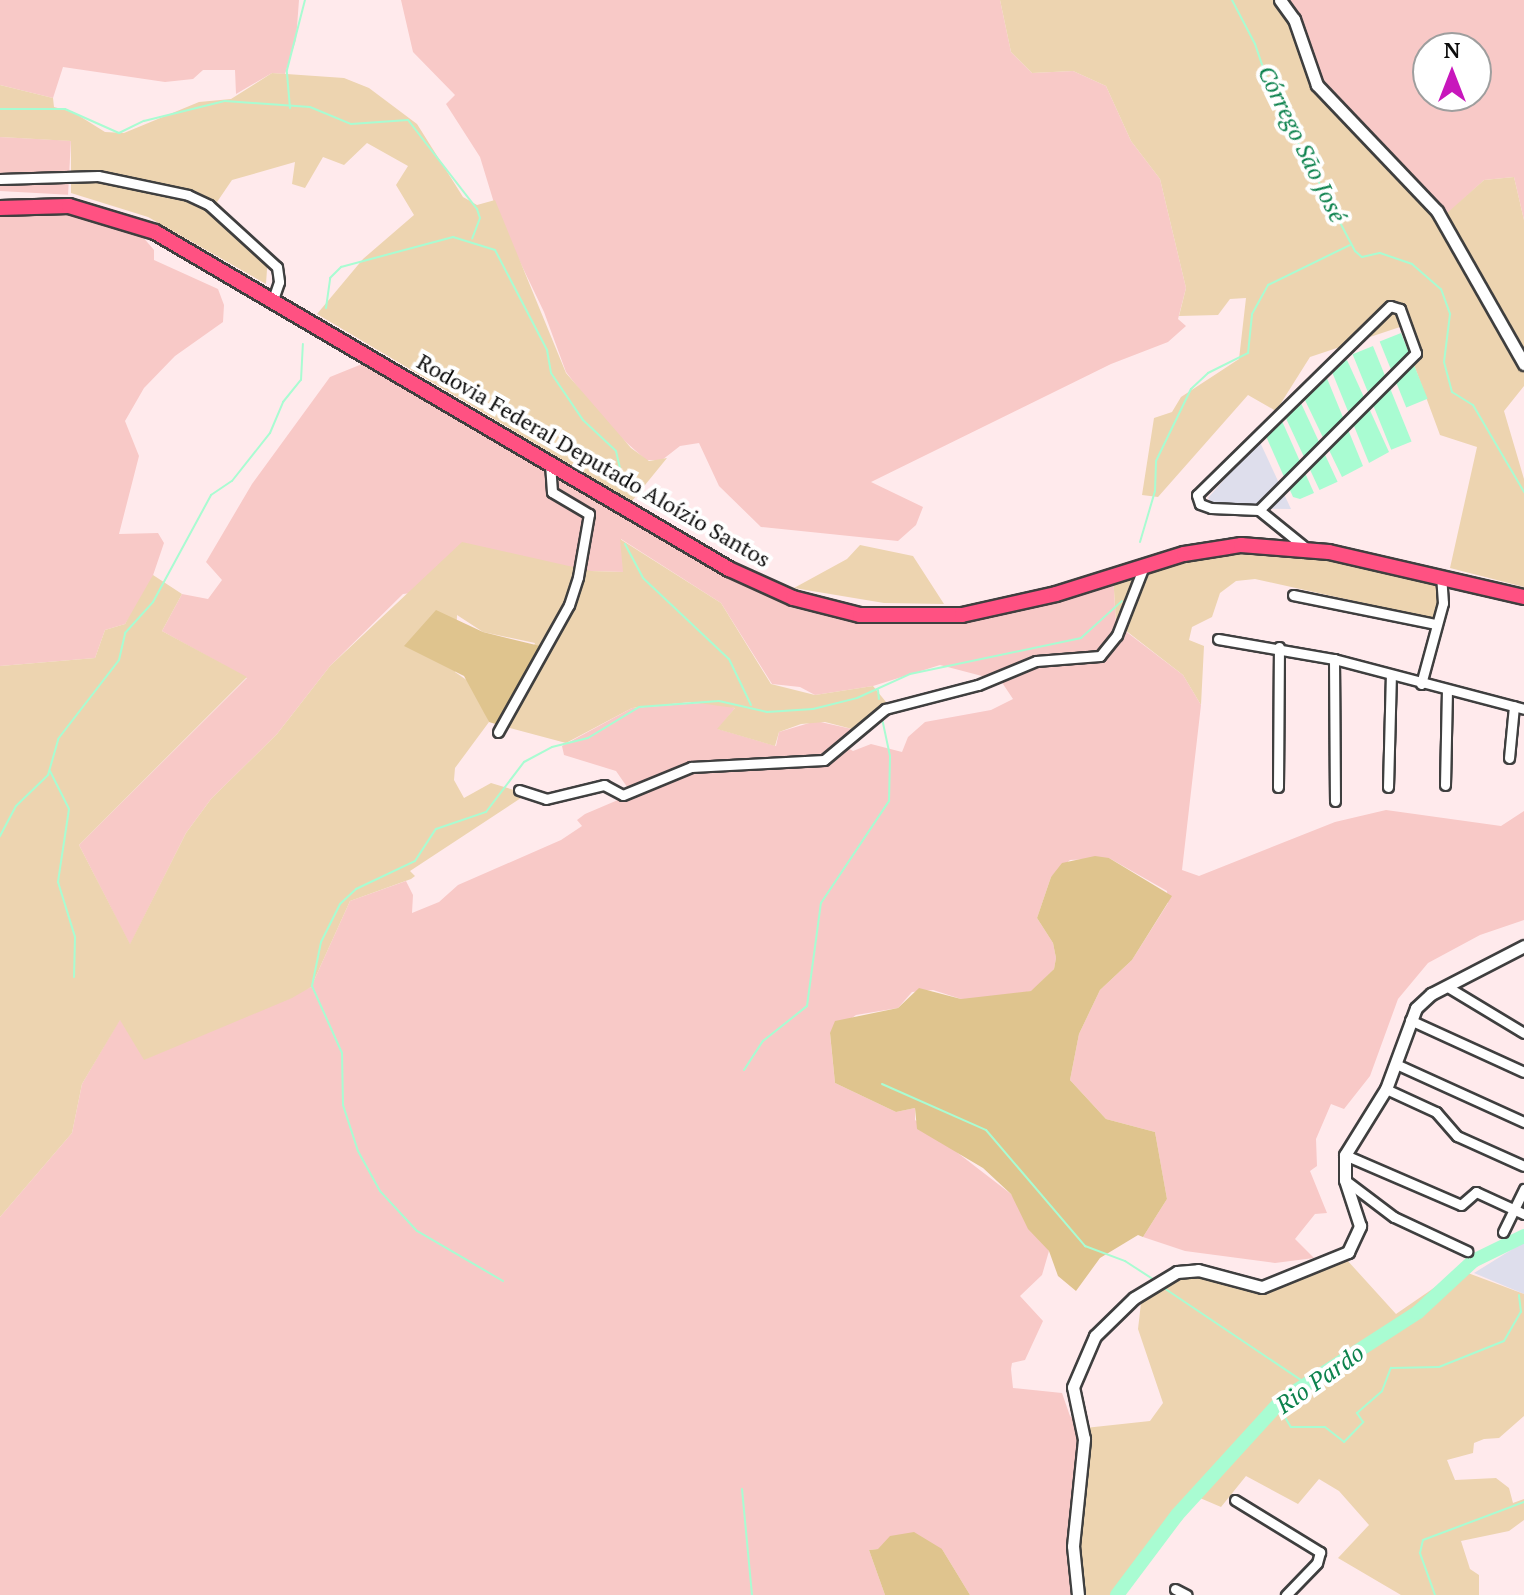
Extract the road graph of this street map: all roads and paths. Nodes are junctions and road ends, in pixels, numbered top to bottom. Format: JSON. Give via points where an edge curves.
{"nodes":[{"id":1,"x":1280,"y":0,"type":"edge"},
{"id":2,"x":0,"y":179,"type":"edge"},
{"id":3,"x":0,"y":208,"type":"edge"},
{"id":4,"x":273,"y":299,"type":"junction"},
{"id":5,"x":1524,"y":364,"type":"edge"},
{"id":6,"x":550,"y":462,"type":"junction"},
{"id":7,"x":1259,"y":510,"type":"junction"},
{"id":8,"x":1306,"y":548,"type":"junction"},
{"id":9,"x":1144,"y":566,"type":"junction"},
{"id":10,"x":1441,"y":577,"type":"junction"},
{"id":11,"x":1293,"y":595,"type":"dead end"},
{"id":12,"x":1524,"y":597,"type":"edge"},
{"id":13,"x":1436,"y":624,"type":"junction"},
{"id":14,"x":1218,"y":639,"type":"dead end"},
{"id":15,"x":1279,"y":647,"type":"junction"},
{"id":16,"x":1334,"y":659,"type":"junction"},
{"id":17,"x":1391,"y":675,"type":"junction"},
{"id":18,"x":1421,"y":684,"type":"junction"},
{"id":19,"x":1447,"y":692,"type":"junction"},
{"id":20,"x":1519,"y":708,"type":"edge"},
{"id":21,"x":498,"y":732,"type":"dead end"},
{"id":22,"x":1509,"y":758,"type":"dead end"},
{"id":23,"x":1445,"y":785,"type":"dead end"},
{"id":24,"x":1278,"y":787,"type":"dead end"},
{"id":25,"x":1388,"y":787,"type":"dead end"},
{"id":26,"x":519,"y":790,"type":"dead end"},
{"id":27,"x":1335,"y":801,"type":"dead end"},
{"id":28,"x":1524,"y":946,"type":"edge"},
{"id":29,"x":1446,"y":986,"type":"junction"},
{"id":30,"x":1410,"y":1020,"type":"junction"},
{"id":31,"x":1524,"y":1033,"type":"edge"},
{"id":32,"x":1396,"y":1064,"type":"junction"},
{"id":33,"x":1524,"y":1072,"type":"edge"},
{"id":34,"x":1386,"y":1089,"type":"junction"},
{"id":35,"x":1524,"y":1122,"type":"edge"},
{"id":36,"x":1345,"y":1155,"type":"junction"},
{"id":37,"x":1524,"y":1166,"type":"edge"},
{"id":38,"x":1345,"y":1180,"type":"junction"},
{"id":39,"x":1524,"y":1189,"type":"edge"},
{"id":40,"x":1513,"y":1209,"type":"junction"},
{"id":41,"x":1524,"y":1214,"type":"edge"},
{"id":42,"x":1503,"y":1232,"type":"dead end"},
{"id":43,"x":1467,"y":1251,"type":"dead end"},
{"id":44,"x":1235,"y":1500,"type":"dead end"},
{"id":45,"x":1175,"y":1589,"type":"dead end"},
{"id":46,"x":1078,"y":1595,"type":"edge"},
{"id":47,"x":1187,"y":1595,"type":"edge"},
{"id":48,"x":1286,"y":1595,"type":"edge"}],
"edges":[{"from":1,"to":5,"type":"street","via":[[1294,19],[1317,85],[1437,211]]},
{"from":2,"to":4,"type":"street","via":[[119,178],[198,200],[255,242],[277,267]]},
{"from":3,"to":4,"type":"highway","name":"Rodovia Federal Deputado Aloízio Santos","via":[[69,206],[107,213],[155,232]]},
{"from":4,"to":6,"type":"highway","name":"Rodovia Federal Deputado Aloízio Santos"},
{"from":6,"to":9,"type":"highway","name":"Rodovia Federal Deputado Aloízio Santos","via":[[729,569],[793,598],[860,615],[962,615],[1056,594]]},
{"from":6,"to":21,"type":"street","via":[[552,492],[589,514],[578,577],[569,605]]},
{"from":7,"to":7,"type":"street","via":[[1211,508],[1200,504],[1197,495],[1390,306],[1400,309],[1416,353]]},
{"from":7,"to":8,"type":"street"},
{"from":8,"to":9,"type":"highway","name":"Rodovia Federal Deputado Aloízio Santos","via":[[1214,548]]},
{"from":8,"to":10,"type":"highway","name":"Rodovia Federal Deputado Aloízio Santos"},
{"from":9,"to":26,"type":"street","via":[[1117,635],[1100,656],[1036,661],[978,685],[885,709],[824,760],[691,767],[623,795],[604,785],[546,799]]},
{"from":10,"to":12,"type":"highway","name":"Rodovia Federal Deputado Aloízio Santos"},
{"from":10,"to":13,"type":"street","via":[[1443,603]]},
{"from":11,"to":13,"type":"street"},
{"from":13,"to":18,"type":"street"},
{"from":14,"to":15,"type":"street"},
{"from":15,"to":16,"type":"street"},
{"from":15,"to":24,"type":"street"},
{"from":16,"to":17,"type":"street"},
{"from":16,"to":27,"type":"street"},
{"from":17,"to":18,"type":"street"},
{"from":17,"to":25,"type":"street"},
{"from":18,"to":19,"type":"street"},
{"from":19,"to":20,"type":"street"},
{"from":19,"to":23,"type":"street"},
{"from":20,"to":22,"type":"street"},
{"from":28,"to":29,"type":"street"},
{"from":29,"to":30,"type":"street","via":[[1424,1000]]},
{"from":29,"to":31,"type":"street"},
{"from":30,"to":32,"type":"street"},
{"from":30,"to":33,"type":"street"},
{"from":32,"to":34,"type":"street"},
{"from":32,"to":35,"type":"street"},
{"from":34,"to":36,"type":"street"},
{"from":34,"to":37,"type":"street","via":[[1436,1112],[1457,1136]]},
{"from":36,"to":38,"type":"street"},
{"from":36,"to":40,"type":"street","via":[[1467,1204],[1476,1192]]},
{"from":38,"to":43,"type":"street","via":[[1394,1217]]},
{"from":38,"to":46,"type":"street","via":[[1360,1226],[1356,1243],[1340,1258],[1262,1287],[1198,1270],[1177,1272],[1151,1284],[1095,1336],[1073,1387],[1084,1439],[1073,1546]]},
{"from":39,"to":40,"type":"street"},
{"from":40,"to":41,"type":"street"},
{"from":40,"to":42,"type":"street"},
{"from":44,"to":48,"type":"street","via":[[1320,1552],[1317,1563]]},
{"from":45,"to":47,"type":"street"}]}
